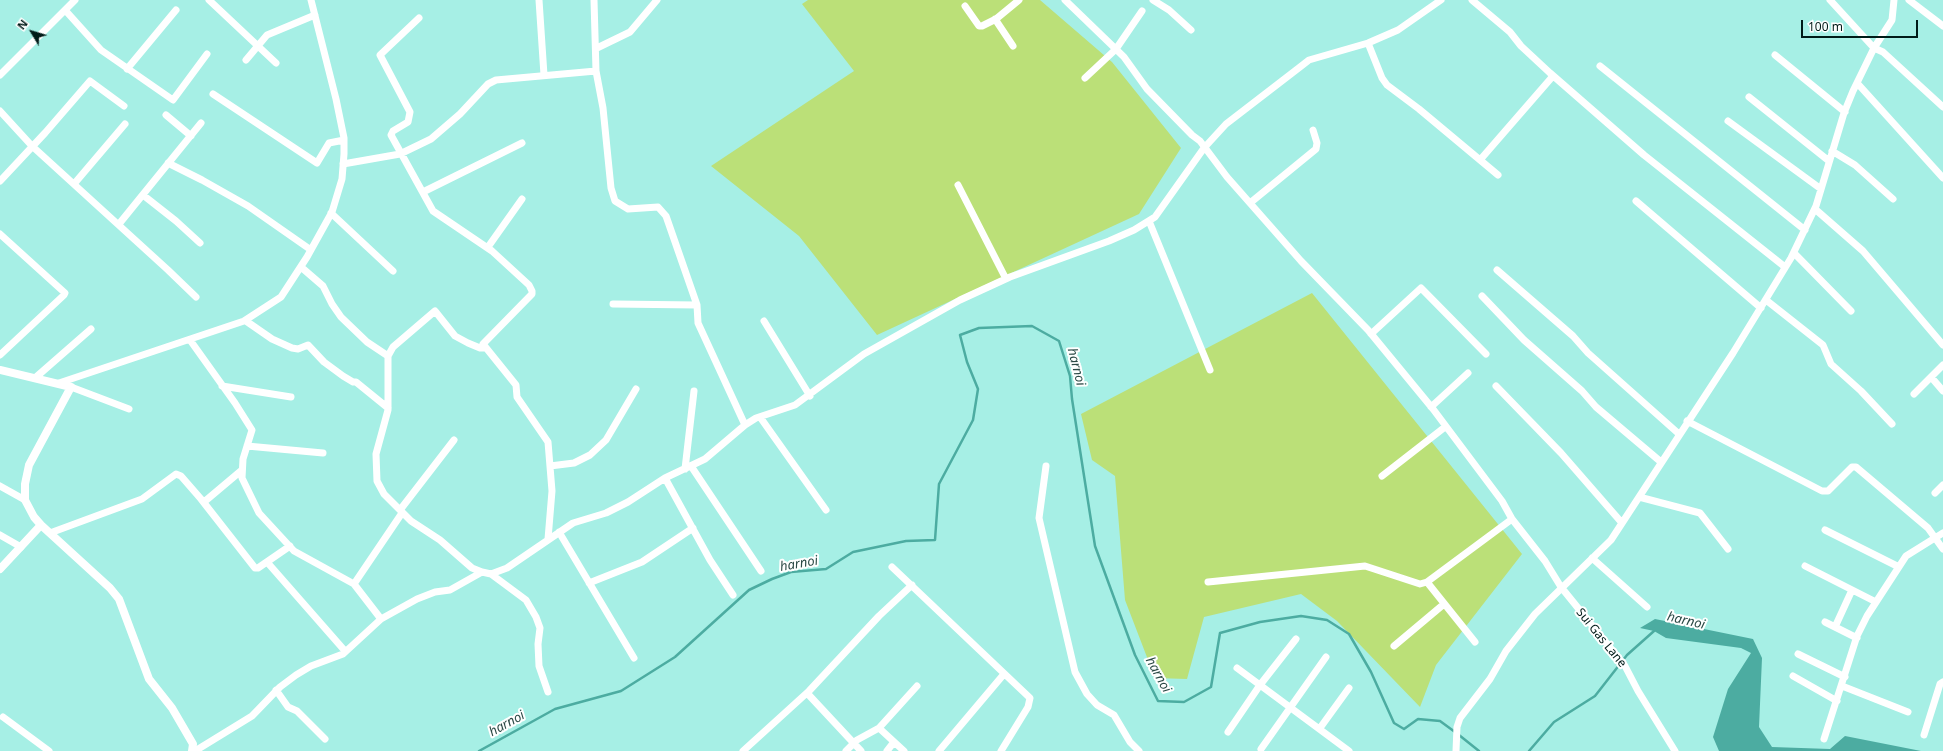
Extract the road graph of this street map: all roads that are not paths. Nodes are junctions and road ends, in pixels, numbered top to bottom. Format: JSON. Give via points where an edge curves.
{"nodes":[{"id":1,"x":74,"y":0,"type":"edge"},
{"id":2,"x":210,"y":0,"type":"edge"},
{"id":3,"x":311,"y":0,"type":"edge"},
{"id":4,"x":539,"y":0,"type":"edge"},
{"id":5,"x":594,"y":0,"type":"edge"},
{"id":6,"x":657,"y":0,"type":"edge"},
{"id":7,"x":1019,"y":0,"type":"edge"},
{"id":8,"x":1065,"y":0,"type":"edge"},
{"id":9,"x":1153,"y":0,"type":"edge"},
{"id":10,"x":1441,"y":0,"type":"edge"},
{"id":11,"x":1472,"y":0,"type":"edge"},
{"id":12,"x":1830,"y":0,"type":"edge"},
{"id":13,"x":1894,"y":0,"type":"edge"},
{"id":14,"x":1908,"y":0,"type":"edge"},
{"id":15,"x":965,"y":6,"type":"dead end"},
{"id":16,"x":65,"y":10,"type":"junction"},
{"id":17,"x":176,"y":10,"type":"dead end"},
{"id":18,"x":1142,"y":11,"type":"dead end"},
{"id":19,"x":315,"y":15,"type":"junction"},
{"id":20,"x":419,"y":18,"type":"dead end"},
{"id":21,"x":995,"y":19,"type":"junction"},
{"id":22,"x":1943,"y":26,"type":"edge"},
{"id":23,"x":1191,"y":30,"type":"dead end"},
{"id":24,"x":1368,"y":44,"type":"junction"},
{"id":25,"x":257,"y":46,"type":"junction"},
{"id":26,"x":1013,"y":46,"type":"dead end"},
{"id":27,"x":597,"y":48,"type":"junction"},
{"id":28,"x":1874,"y":48,"type":"junction"},
{"id":29,"x":1116,"y":49,"type":"junction"},
{"id":30,"x":207,"y":54,"type":"dead end"},
{"id":31,"x":1774,"y":55,"type":"dead end"},
{"id":32,"x":246,"y":60,"type":"dead end"},
{"id":33,"x":276,"y":63,"type":"dead end"},
{"id":34,"x":1600,"y":66,"type":"dead end"},
{"id":35,"x":127,"y":69,"type":"junction"},
{"id":36,"x":596,"y":71,"type":"junction"},
{"id":37,"x":0,"y":75,"type":"edge"},
{"id":38,"x":544,"y":76,"type":"junction"},
{"id":39,"x":1553,"y":76,"type":"junction"},
{"id":40,"x":1085,"y":78,"type":"dead end"},
{"id":41,"x":1858,"y":84,"type":"junction"},
{"id":42,"x":213,"y":94,"type":"dead end"},
{"id":43,"x":1749,"y":97,"type":"dead end"},
{"id":44,"x":124,"y":106,"type":"dead end"},
{"id":45,"x":1943,"y":107,"type":"edge"},
{"id":46,"x":0,"y":111,"type":"edge"},
{"id":47,"x":1845,"y":112,"type":"junction"},
{"id":48,"x":166,"y":115,"type":"dead end"},
{"id":49,"x":1728,"y":121,"type":"dead end"},
{"id":50,"x":201,"y":123,"type":"dead end"},
{"id":51,"x":125,"y":124,"type":"dead end"},
{"id":52,"x":1313,"y":130,"type":"dead end"},
{"id":53,"x":190,"y":136,"type":"junction"},
{"id":54,"x":344,"y":140,"type":"junction"},
{"id":55,"x":522,"y":143,"type":"dead end"},
{"id":56,"x":32,"y":146,"type":"junction"},
{"id":57,"x":1204,"y":148,"type":"junction"},
{"id":58,"x":1832,"y":151,"type":"junction"},
{"id":59,"x":400,"y":154,"type":"junction"},
{"id":60,"x":1480,"y":160,"type":"junction"},
{"id":61,"x":1829,"y":161,"type":"junction"},
{"id":62,"x":168,"y":163,"type":"junction"},
{"id":63,"x":343,"y":164,"type":"junction"},
{"id":64,"x":1498,"y":175,"type":"dead end"},
{"id":65,"x":1943,"y":178,"type":"edge"},
{"id":66,"x":0,"y":181,"type":"edge"},
{"id":67,"x":74,"y":184,"type":"junction"},
{"id":68,"x":958,"y":185,"type":"dead end"},
{"id":69,"x":1821,"y":189,"type":"junction"},
{"id":70,"x":423,"y":192,"type":"junction"},
{"id":71,"x":142,"y":195,"type":"junction"},
{"id":72,"x":522,"y":199,"type":"dead end"},
{"id":73,"x":1893,"y":199,"type":"dead end"},
{"id":74,"x":1636,"y":201,"type":"dead end"},
{"id":75,"x":1250,"y":203,"type":"junction"},
{"id":76,"x":1815,"y":209,"type":"junction"},
{"id":77,"x":331,"y":213,"type":"junction"},
{"id":78,"x":1148,"y":221,"type":"junction"},
{"id":79,"x":119,"y":224,"type":"junction"},
{"id":80,"x":1805,"y":230,"type":"junction"},
{"id":81,"x":0,"y":234,"type":"edge"},
{"id":82,"x":200,"y":243,"type":"dead end"},
{"id":83,"x":488,"y":247,"type":"junction"},
{"id":84,"x":311,"y":250,"type":"junction"},
{"id":85,"x":1794,"y":253,"type":"junction"},
{"id":86,"x":301,"y":267,"type":"junction"},
{"id":87,"x":1785,"y":267,"type":"junction"},
{"id":88,"x":1497,"y":270,"type":"dead end"},
{"id":89,"x":393,"y":271,"type":"dead end"},
{"id":90,"x":1006,"y":279,"type":"junction"},
{"id":91,"x":1482,"y":296,"type":"dead end"},
{"id":92,"x":196,"y":297,"type":"dead end"},
{"id":93,"x":1766,"y":300,"type":"junction"},
{"id":94,"x":613,"y":304,"type":"dead end"},
{"id":95,"x":697,"y":305,"type":"junction"},
{"id":96,"x":1761,"y":308,"type":"junction"},
{"id":97,"x":1851,"y":311,"type":"dead end"},
{"id":98,"x":246,"y":321,"type":"junction"},
{"id":99,"x":764,"y":321,"type":"dead end"},
{"id":100,"x":91,"y":329,"type":"dead end"},
{"id":101,"x":1371,"y":334,"type":"junction"},
{"id":102,"x":190,"y":340,"type":"junction"},
{"id":103,"x":1943,"y":345,"type":"edge"},
{"id":104,"x":484,"y":348,"type":"junction"},
{"id":105,"x":1486,"y":354,"type":"dead end"},
{"id":106,"x":0,"y":355,"type":"edge"},
{"id":107,"x":388,"y":356,"type":"junction"},
{"id":108,"x":1943,"y":366,"type":"edge"},
{"id":109,"x":0,"y":370,"type":"edge"},
{"id":110,"x":1210,"y":370,"type":"dead end"},
{"id":111,"x":1468,"y":373,"type":"dead end"},
{"id":112,"x":1931,"y":377,"type":"junction"},
{"id":113,"x":36,"y":378,"type":"junction"},
{"id":114,"x":59,"y":383,"type":"junction"},
{"id":115,"x":222,"y":386,"type":"junction"},
{"id":116,"x":1496,"y":386,"type":"dead end"},
{"id":117,"x":71,"y":387,"type":"junction"},
{"id":118,"x":636,"y":389,"type":"dead end"},
{"id":119,"x":694,"y":391,"type":"dead end"},
{"id":120,"x":1943,"y":391,"type":"edge"},
{"id":121,"x":1914,"y":394,"type":"dead end"},
{"id":122,"x":810,"y":396,"type":"junction"},
{"id":123,"x":291,"y":397,"type":"dead end"},
{"id":124,"x":1431,"y":407,"type":"junction"},
{"id":125,"x":388,"y":408,"type":"junction"},
{"id":126,"x":129,"y":409,"type":"dead end"},
{"id":127,"x":760,"y":417,"type":"junction"},
{"id":128,"x":1687,"y":421,"type":"junction"},
{"id":129,"x":1892,"y":424,"type":"dead end"},
{"id":130,"x":745,"y":425,"type":"junction"},
{"id":131,"x":1445,"y":427,"type":"junction"},
{"id":132,"x":1679,"y":434,"type":"junction"},
{"id":133,"x":454,"y":440,"type":"dead end"},
{"id":134,"x":247,"y":446,"type":"junction"},
{"id":135,"x":323,"y":454,"type":"dead end"},
{"id":136,"x":1661,"y":462,"type":"junction"},
{"id":137,"x":550,"y":466,"type":"junction"},
{"id":138,"x":1046,"y":466,"type":"dead end"},
{"id":139,"x":688,"y":467,"type":"junction"},
{"id":140,"x":242,"y":470,"type":"junction"},
{"id":141,"x":1382,"y":476,"type":"dead end"},
{"id":142,"x":665,"y":478,"type":"junction"},
{"id":143,"x":1943,"y":485,"type":"edge"},
{"id":144,"x":0,"y":486,"type":"edge"},
{"id":145,"x":1935,"y":493,"type":"dead end"},
{"id":146,"x":1639,"y":497,"type":"junction"},
{"id":147,"x":25,"y":500,"type":"junction"},
{"id":148,"x":204,"y":502,"type":"junction"},
{"id":149,"x":826,"y":510,"type":"dead end"},
{"id":150,"x":401,"y":512,"type":"junction"},
{"id":151,"x":1512,"y":519,"type":"junction"},
{"id":152,"x":1622,"y":524,"type":"junction"},
{"id":153,"x":42,"y":525,"type":"junction"},
{"id":154,"x":692,"y":528,"type":"junction"},
{"id":155,"x":1826,"y":530,"type":"dead end"},
{"id":156,"x":559,"y":532,"type":"junction"},
{"id":157,"x":50,"y":533,"type":"junction"},
{"id":158,"x":1943,"y":533,"type":"edge"},
{"id":159,"x":0,"y":534,"type":"edge"},
{"id":160,"x":1935,"y":538,"type":"junction"},
{"id":161,"x":548,"y":539,"type":"junction"},
{"id":162,"x":21,"y":546,"type":"junction"},
{"id":163,"x":290,"y":546,"type":"junction"},
{"id":164,"x":1728,"y":549,"type":"dead end"},
{"id":165,"x":1943,"y":549,"type":"edge"},
{"id":166,"x":1592,"y":558,"type":"junction"},
{"id":167,"x":267,"y":562,"type":"junction"},
{"id":168,"x":1805,"y":566,"type":"dead end"},
{"id":169,"x":892,"y":567,"type":"dead end"},
{"id":170,"x":1899,"y":567,"type":"junction"},
{"id":171,"x":0,"y":569,"type":"edge"},
{"id":172,"x":482,"y":572,"type":"junction"},
{"id":173,"x":761,"y":572,"type":"dead end"},
{"id":174,"x":490,"y":574,"type":"junction"},
{"id":175,"x":1208,"y":582,"type":"dead end"},
{"id":176,"x":1427,"y":582,"type":"junction"},
{"id":177,"x":589,"y":583,"type":"junction"},
{"id":178,"x":354,"y":584,"type":"junction"},
{"id":179,"x":912,"y":585,"type":"junction"},
{"id":180,"x":1561,"y":587,"type":"junction"},
{"id":181,"x":1852,"y":590,"type":"junction"},
{"id":182,"x":733,"y":595,"type":"dead end"},
{"id":183,"x":1876,"y":602,"type":"junction"},
{"id":184,"x":1444,"y":604,"type":"junction"},
{"id":185,"x":1647,"y":607,"type":"dead end"},
{"id":186,"x":381,"y":619,"type":"junction"},
{"id":187,"x":1825,"y":622,"type":"dead end"},
{"id":188,"x":1835,"y":627,"type":"junction"},
{"id":189,"x":1856,"y":638,"type":"junction"},
{"id":190,"x":1296,"y":639,"type":"dead end"},
{"id":191,"x":1475,"y":642,"type":"dead end"},
{"id":192,"x":1394,"y":646,"type":"dead end"},
{"id":193,"x":345,"y":651,"type":"junction"},
{"id":194,"x":1798,"y":654,"type":"dead end"},
{"id":195,"x":1326,"y":657,"type":"dead end"},
{"id":196,"x":634,"y":658,"type":"dead end"},
{"id":197,"x":1237,"y":668,"type":"dead end"},
{"id":198,"x":1004,"y":674,"type":"junction"},
{"id":199,"x":1792,"y":676,"type":"dead end"},
{"id":200,"x":1845,"y":676,"type":"junction"},
{"id":201,"x":1943,"y":682,"type":"edge"},
{"id":202,"x":1260,"y":685,"type":"junction"},
{"id":203,"x":917,"y":686,"type":"dead end"},
{"id":204,"x":1842,"y":686,"type":"junction"},
{"id":205,"x":1349,"y":688,"type":"dead end"},
{"id":206,"x":276,"y":690,"type":"junction"},
{"id":207,"x":548,"y":692,"type":"dead end"},
{"id":208,"x":806,"y":693,"type":"junction"},
{"id":209,"x":1837,"y":701,"type":"junction"},
{"id":210,"x":1290,"y":706,"type":"junction"},
{"id":211,"x":1908,"y":712,"type":"dead end"},
{"id":212,"x":3,"y":716,"type":"dead end"},
{"id":213,"x":879,"y":728,"type":"junction"},
{"id":214,"x":1320,"y":728,"type":"junction"},
{"id":215,"x":1228,"y":732,"type":"dead end"},
{"id":216,"x":1924,"y":735,"type":"dead end"},
{"id":217,"x":325,"y":738,"type":"dead end"},
{"id":218,"x":1824,"y":739,"type":"dead end"},
{"id":219,"x":894,"y":742,"type":"junction"},
{"id":220,"x":854,"y":744,"type":"junction"},
{"id":221,"x":1261,"y":749,"type":"dead end"},
{"id":222,"x":49,"y":751,"type":"edge"},
{"id":223,"x":192,"y":751,"type":"edge"},
{"id":224,"x":195,"y":751,"type":"edge"},
{"id":225,"x":743,"y":751,"type":"edge"},
{"id":226,"x":846,"y":751,"type":"edge"},
{"id":227,"x":861,"y":751,"type":"edge"},
{"id":228,"x":887,"y":751,"type":"edge"},
{"id":229,"x":904,"y":751,"type":"edge"},
{"id":230,"x":939,"y":751,"type":"edge"},
{"id":231,"x":1001,"y":751,"type":"edge"},
{"id":232,"x":1139,"y":751,"type":"edge"},
{"id":233,"x":1349,"y":751,"type":"edge"},
{"id":234,"x":1456,"y":751,"type":"edge"},
{"id":235,"x":1675,"y":751,"type":"edge"}],
"edges":[{"from":1,"to":16,"type":"street"},
{"from":2,"to":25,"type":"street"},
{"from":3,"to":19,"type":"street"},
{"from":4,"to":38,"type":"street"},
{"from":5,"to":27,"type":"street"},
{"from":6,"to":27,"type":"street","via":[[630,32]]},
{"from":7,"to":21,"type":"street"},
{"from":8,"to":29,"type":"street","name":"Sui Gas Lane"},
{"from":9,"to":23,"type":"street","via":[[1169,10]]},
{"from":10,"to":24,"type":"street","via":[[1410,23]]},
{"from":11,"to":39,"type":"street","via":[[1510,32]]},
{"from":12,"to":28,"type":"street"},
{"from":13,"to":28,"type":"street","via":[[1892,20]]},
{"from":14,"to":22,"type":"street"},
{"from":15,"to":21,"type":"street","via":[[979,26]]},
{"from":16,"to":35,"type":"street","via":[[101,50]]},
{"from":16,"to":37,"type":"street"},
{"from":17,"to":35,"type":"street"},
{"from":18,"to":29,"type":"street"},
{"from":19,"to":25,"type":"street","via":[[267,35]]},
{"from":19,"to":54,"type":"street"},
{"from":20,"to":59,"type":"street","via":[[380,55],[410,112],[408,122],[391,135]]},
{"from":21,"to":26,"type":"street"},
{"from":24,"to":57,"type":"street","via":[[1309,60],[1226,124]]},
{"from":24,"to":60,"type":"street","via":[[1386,85]]},
{"from":25,"to":32,"type":"street"},
{"from":25,"to":33,"type":"street"},
{"from":27,"to":36,"type":"street"},
{"from":28,"to":41,"type":"street"},
{"from":28,"to":45,"type":"street","via":[[1883,52]]},
{"from":29,"to":40,"type":"street"},
{"from":29,"to":57,"type":"street","name":"Sui Gas Lane","via":[[1147,89]]},
{"from":30,"to":35,"type":"street","via":[[173,100]]},
{"from":31,"to":47,"type":"street"},
{"from":34,"to":80,"type":"street"},
{"from":36,"to":38,"type":"street"},
{"from":36,"to":95,"type":"street","via":[[603,108],[611,188],[615,201],[628,209],[658,207],[662,210]]},
{"from":38,"to":59,"type":"street","via":[[496,80],[488,84],[460,114],[431,139]]},
{"from":39,"to":60,"type":"street"},
{"from":39,"to":87,"type":"street","via":[[1644,155]]},
{"from":41,"to":47,"type":"street"},
{"from":41,"to":65,"type":"street"},
{"from":42,"to":54,"type":"street","via":[[317,163],[329,143]]},
{"from":43,"to":61,"type":"street"},
{"from":44,"to":56,"type":"street","via":[[90,81]]},
{"from":46,"to":56,"type":"street"},
{"from":47,"to":58,"type":"street"},
{"from":48,"to":53,"type":"street"},
{"from":49,"to":69,"type":"street"},
{"from":50,"to":53,"type":"street"},
{"from":51,"to":67,"type":"street"},
{"from":52,"to":75,"type":"street","via":[[1318,143],[1316,149]]},
{"from":53,"to":62,"type":"street"},
{"from":54,"to":63,"type":"street"},
{"from":55,"to":70,"type":"street"},
{"from":56,"to":66,"type":"street"},
{"from":56,"to":67,"type":"street"},
{"from":57,"to":75,"type":"street","name":"Sui Gas Lane"},
{"from":57,"to":78,"type":"street","via":[[1155,217]]},
{"from":58,"to":61,"type":"street"},
{"from":58,"to":73,"type":"street","via":[[1855,165]]},
{"from":59,"to":63,"type":"street"},
{"from":59,"to":70,"type":"street"},
{"from":60,"to":64,"type":"street"},
{"from":61,"to":69,"type":"street"},
{"from":62,"to":71,"type":"street"},
{"from":62,"to":84,"type":"street","via":[[248,206]]},
{"from":63,"to":77,"type":"street","via":[[342,179]]},
{"from":67,"to":79,"type":"street"},
{"from":68,"to":90,"type":"street"},
{"from":69,"to":76,"type":"street"},
{"from":70,"to":83,"type":"street","via":[[433,211]]},
{"from":71,"to":79,"type":"street"},
{"from":71,"to":82,"type":"street"},
{"from":72,"to":83,"type":"street"},
{"from":74,"to":96,"type":"street"},
{"from":75,"to":101,"type":"street","name":"Sui Gas Lane"},
{"from":76,"to":80,"type":"street"},
{"from":76,"to":103,"type":"street","via":[[1863,251]]},
{"from":77,"to":84,"type":"street"},
{"from":77,"to":89,"type":"street"},
{"from":78,"to":90,"type":"street","via":[[1109,241]]},
{"from":78,"to":110,"type":"street"},
{"from":79,"to":92,"type":"street"},
{"from":80,"to":85,"type":"street"},
{"from":81,"to":106,"type":"street","via":[[65,292]]},
{"from":83,"to":104,"type":"street","via":[[529,285],[532,294],[482,344]]},
{"from":84,"to":86,"type":"street"},
{"from":85,"to":87,"type":"street"},
{"from":85,"to":97,"type":"street"},
{"from":86,"to":98,"type":"street","via":[[281,298]]},
{"from":86,"to":107,"type":"street","via":[[323,286],[341,317],[367,342]]},
{"from":87,"to":93,"type":"street"},
{"from":88,"to":132,"type":"street"},
{"from":90,"to":122,"type":"street","via":[[960,300],[864,354]]},
{"from":91,"to":136,"type":"street","via":[[1524,340],[1582,391],[1596,407]]},
{"from":93,"to":96,"type":"street"},
{"from":93,"to":129,"type":"street","via":[[1823,345],[1831,364]]},
{"from":94,"to":95,"type":"street"},
{"from":95,"to":130,"type":"street","via":[[698,323]]},
{"from":96,"to":128,"type":"street"},
{"from":98,"to":102,"type":"street"},
{"from":98,"to":125,"type":"street","via":[[272,339],[292,348],[308,346],[324,362],[356,382]]},
{"from":99,"to":122,"type":"street"},
{"from":100,"to":113,"type":"street"},
{"from":101,"to":105,"type":"street","via":[[1421,288]]},
{"from":101,"to":124,"type":"street","name":"Sui Gas Lane"},
{"from":102,"to":114,"type":"street"},
{"from":102,"to":115,"type":"street"},
{"from":104,"to":107,"type":"street","via":[[455,336],[433,311],[393,347]]},
{"from":104,"to":137,"type":"street","via":[[516,385],[517,397],[548,442]]},
{"from":107,"to":125,"type":"street"},
{"from":108,"to":112,"type":"street"},
{"from":109,"to":113,"type":"street"},
{"from":111,"to":124,"type":"street"},
{"from":112,"to":120,"type":"street"},
{"from":112,"to":121,"type":"street"},
{"from":113,"to":114,"type":"street"},
{"from":114,"to":117,"type":"street"},
{"from":115,"to":123,"type":"street"},
{"from":115,"to":134,"type":"street","via":[[252,430]]},
{"from":116,"to":152,"type":"street","via":[[1561,453]]},
{"from":117,"to":126,"type":"street"},
{"from":117,"to":147,"type":"street","via":[[29,465]]},
{"from":118,"to":137,"type":"street","via":[[606,440],[590,455],[574,463]]},
{"from":119,"to":139,"type":"street"},
{"from":122,"to":127,"type":"street","via":[[795,405]]},
{"from":124,"to":131,"type":"street","name":"Sui Gas Lane"},
{"from":125,"to":150,"type":"street","via":[[376,454],[377,481],[384,494]]},
{"from":127,"to":130,"type":"street"},
{"from":127,"to":149,"type":"street"},
{"from":128,"to":132,"type":"street"},
{"from":128,"to":160,"type":"street","via":[[1822,491],[1828,491],[1852,467],[1856,467],[1928,528]]},
{"from":130,"to":139,"type":"street","via":[[705,459]]},
{"from":131,"to":141,"type":"street"},
{"from":131,"to":151,"type":"street","name":"Sui Gas Lane","via":[[1502,501]]},
{"from":132,"to":136,"type":"street"},
{"from":133,"to":150,"type":"street"},
{"from":134,"to":135,"type":"street"},
{"from":134,"to":140,"type":"street"},
{"from":136,"to":146,"type":"street"},
{"from":137,"to":161,"type":"street","via":[[552,491]]},
{"from":138,"to":232,"type":"street","via":[[1039,518],[1075,672],[1087,694],[1097,705],[1114,715],[1130,742]]},
{"from":139,"to":142,"type":"street"},
{"from":139,"to":173,"type":"street"},
{"from":140,"to":148,"type":"street"},
{"from":140,"to":163,"type":"street","via":[[242,478],[259,513]]},
{"from":142,"to":154,"type":"street"},
{"from":142,"to":156,"type":"street","via":[[628,502],[606,513],[573,523]]},
{"from":143,"to":145,"type":"street"},
{"from":144,"to":147,"type":"street"},
{"from":146,"to":152,"type":"street"},
{"from":146,"to":164,"type":"street","via":[[1700,513]]},
{"from":147,"to":153,"type":"street","via":[[34,517]]},
{"from":148,"to":157,"type":"street","via":[[181,476],[176,474],[142,499]]},
{"from":148,"to":167,"type":"street","via":[[255,568]]},
{"from":150,"to":172,"type":"street","via":[[472,568]]},
{"from":150,"to":178,"type":"street"},
{"from":151,"to":176,"type":"street"},
{"from":151,"to":180,"type":"street","name":"Sui Gas Lane"},
{"from":152,"to":166,"type":"street","via":[[1611,540]]},
{"from":153,"to":157,"type":"street"},
{"from":153,"to":162,"type":"street"},
{"from":154,"to":177,"type":"street","via":[[642,562]]},
{"from":154,"to":182,"type":"street"},
{"from":155,"to":170,"type":"street"},
{"from":156,"to":161,"type":"street"},
{"from":156,"to":177,"type":"street"},
{"from":157,"to":223,"type":"street","via":[[120,599],[149,680],[172,708],[193,744]]},
{"from":158,"to":160,"type":"street"},
{"from":159,"to":162,"type":"street"},
{"from":160,"to":165,"type":"street"},
{"from":160,"to":170,"type":"street","via":[[1906,556]]},
{"from":161,"to":174,"type":"street","via":[[506,568]]},
{"from":162,"to":171,"type":"street"},
{"from":163,"to":167,"type":"street"},
{"from":163,"to":178,"type":"street","via":[[294,551]]},
{"from":166,"to":180,"type":"street"},
{"from":166,"to":185,"type":"street"},
{"from":167,"to":193,"type":"street"},
{"from":168,"to":181,"type":"street"},
{"from":169,"to":179,"type":"street"},
{"from":170,"to":183,"type":"street"},
{"from":172,"to":174,"type":"street"},
{"from":172,"to":186,"type":"street","via":[[450,590],[417,598]]},
{"from":174,"to":207,"type":"street","via":[[526,600],[536,617],[540,628],[539,666]]},
{"from":175,"to":176,"type":"street","via":[[1365,566],[1420,584]]},
{"from":176,"to":184,"type":"street"},
{"from":177,"to":196,"type":"street"},
{"from":178,"to":186,"type":"street"},
{"from":179,"to":198,"type":"street"},
{"from":179,"to":208,"type":"street"},
{"from":180,"to":234,"type":"street","via":[[1535,614],[1506,651],[1490,679],[1460,718]]},
{"from":180,"to":235,"type":"street","name":"Sui Gas Lane","via":[[1626,666],[1638,691]]},
{"from":181,"to":183,"type":"street"},
{"from":181,"to":188,"type":"street"},
{"from":183,"to":189,"type":"street"},
{"from":184,"to":191,"type":"street"},
{"from":184,"to":192,"type":"street"},
{"from":186,"to":193,"type":"street"},
{"from":187,"to":188,"type":"street"},
{"from":188,"to":189,"type":"street"},
{"from":189,"to":200,"type":"street"},
{"from":190,"to":202,"type":"street"},
{"from":193,"to":206,"type":"street","via":[[306,669]]},
{"from":194,"to":200,"type":"street"},
{"from":195,"to":210,"type":"street"},
{"from":197,"to":202,"type":"street"},
{"from":198,"to":230,"type":"street"},
{"from":198,"to":231,"type":"street","via":[[1030,698],[1030,701]]},
{"from":199,"to":209,"type":"street"},
{"from":200,"to":204,"type":"street"},
{"from":201,"to":216,"type":"street","via":[[1940,684]]},
{"from":202,"to":210,"type":"street"},
{"from":202,"to":215,"type":"street"},
{"from":203,"to":213,"type":"street"},
{"from":204,"to":209,"type":"street"},
{"from":204,"to":211,"type":"street"},
{"from":205,"to":214,"type":"street"},
{"from":206,"to":217,"type":"street","via":[[288,707],[297,711]]},
{"from":206,"to":224,"type":"street","via":[[252,716]]},
{"from":208,"to":220,"type":"street"},
{"from":208,"to":225,"type":"street"},
{"from":209,"to":218,"type":"street"},
{"from":210,"to":214,"type":"street"},
{"from":210,"to":221,"type":"street"},
{"from":212,"to":222,"type":"street"},
{"from":213,"to":219,"type":"street"},
{"from":213,"to":220,"type":"street"},
{"from":214,"to":233,"type":"street"},
{"from":219,"to":228,"type":"street"},
{"from":219,"to":229,"type":"street"},
{"from":220,"to":226,"type":"street"},
{"from":220,"to":227,"type":"street"}]}
